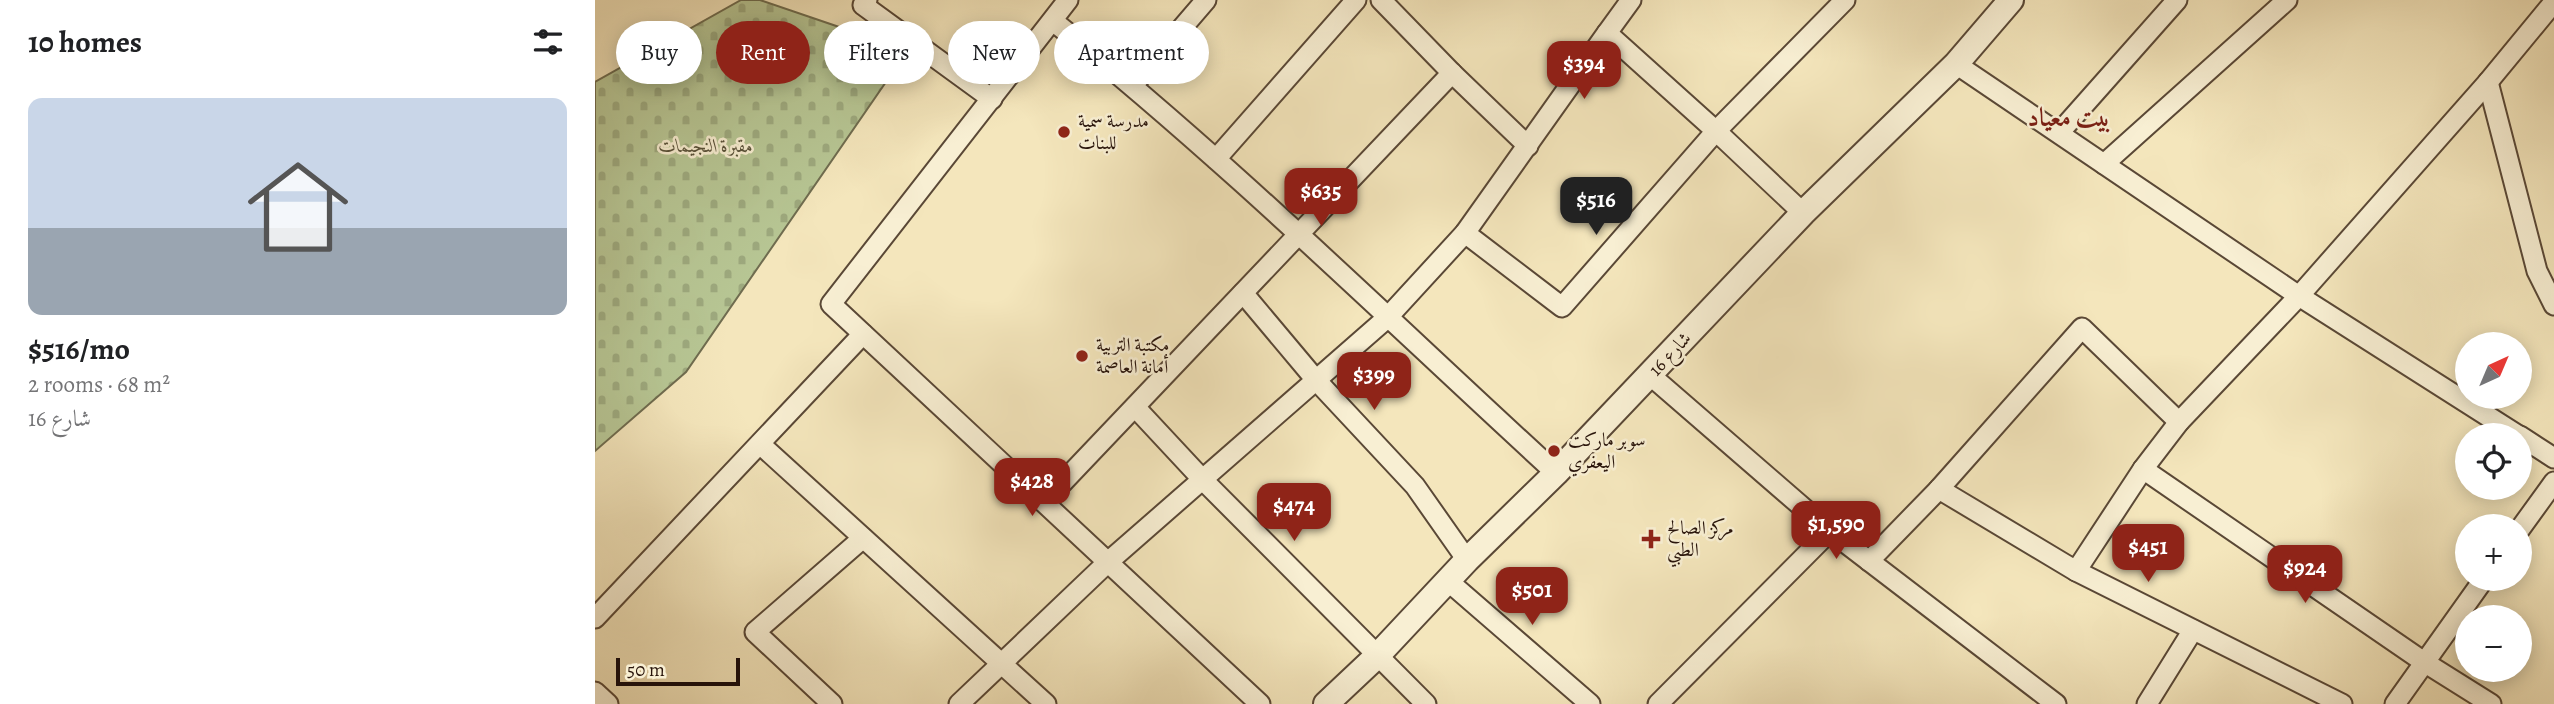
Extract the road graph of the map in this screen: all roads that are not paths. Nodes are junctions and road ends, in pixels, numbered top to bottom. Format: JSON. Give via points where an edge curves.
{"nodes":[{"id":1,"x":867,"y":0,"type":"edge"},
{"id":2,"x":1068,"y":0,"type":"edge"},
{"id":3,"x":1206,"y":0,"type":"edge"},
{"id":4,"x":1356,"y":0,"type":"edge"},
{"id":5,"x":1381,"y":0,"type":"edge"},
{"id":6,"x":1631,"y":0,"type":"edge"},
{"id":7,"x":1845,"y":0,"type":"edge"},
{"id":8,"x":2011,"y":0,"type":"edge"},
{"id":9,"x":2177,"y":0,"type":"edge"},
{"id":10,"x":2287,"y":0,"type":"edge"},
{"id":11,"x":2554,"y":2,"type":"edge"},
{"id":12,"x":1053,"y":21,"type":"junction"},
{"id":13,"x":1607,"y":33,"type":"junction"},
{"id":14,"x":1956,"y":64,"type":"junction"},
{"id":15,"x":1452,"y":73,"type":"junction"},
{"id":16,"x":2488,"y":82,"type":"junction"},
{"id":17,"x":1133,"y":85,"type":"junction"},
{"id":18,"x":992,"y":99,"type":"junction"},
{"id":19,"x":1716,"y":131,"type":"junction"},
{"id":20,"x":2059,"y":133,"type":"junction"},
{"id":21,"x":1528,"y":146,"type":"junction"},
{"id":22,"x":1216,"y":159,"type":"junction"},
{"id":23,"x":2104,"y":164,"type":"junction"},
{"id":24,"x":1803,"y":213,"type":"junction"},
{"id":25,"x":1465,"y":233,"type":"junction"},
{"id":26,"x":1299,"y":235,"type":"junction"},
{"id":27,"x":1243,"y":293,"type":"junction"},
{"id":28,"x":2299,"y":296,"type":"junction"},
{"id":29,"x":2554,"y":305,"type":"edge"},
{"id":30,"x":1387,"y":318,"type":"junction"},
{"id":31,"x":863,"y":334,"type":"junction"},
{"id":32,"x":1650,"y":375,"type":"junction"},
{"id":33,"x":1316,"y":380,"type":"junction"},
{"id":34,"x":1135,"y":407,"type":"junction"},
{"id":35,"x":2179,"y":422,"type":"junction"},
{"id":36,"x":2499,"y":423,"type":"edge"},
{"id":37,"x":760,"y":444,"type":"junction"},
{"id":38,"x":2532,"y":444,"type":"edge"},
{"id":39,"x":2554,"y":458,"type":"edge"},
{"id":40,"x":2143,"y":469,"type":"junction"},
{"id":41,"x":1556,"y":473,"type":"junction"},
{"id":42,"x":1203,"y":480,"type":"junction"},
{"id":43,"x":2554,"y":482,"type":"edge"},
{"id":44,"x":1939,"y":489,"type":"junction"},
{"id":45,"x":1044,"y":502,"type":"junction"},
{"id":46,"x":2531,"y":514,"type":"edge"},
{"id":47,"x":1830,"y":531,"type":"junction"},
{"id":48,"x":863,"y":538,"type":"junction"},
{"id":49,"x":1467,"y":560,"type":"junction"},
{"id":50,"x":1869,"y":561,"type":"junction"},
{"id":51,"x":1108,"y":562,"type":"junction"},
{"id":52,"x":2076,"y":571,"type":"junction"},
{"id":53,"x":1448,"y":581,"type":"junction"},
{"id":54,"x":2475,"y":591,"type":"edge"},
{"id":55,"x":595,"y":618,"type":"edge"},
{"id":56,"x":2193,"y":630,"type":"junction"},
{"id":57,"x":1377,"y":656,"type":"junction"},
{"id":58,"x":1001,"y":662,"type":"junction"},
{"id":59,"x":2424,"y":662,"type":"junction"},
{"id":60,"x":595,"y":692,"type":"edge"},
{"id":61,"x":608,"y":704,"type":"edge"},
{"id":62,"x":832,"y":704,"type":"edge"},
{"id":63,"x":959,"y":704,"type":"edge"},
{"id":64,"x":1046,"y":704,"type":"edge"},
{"id":65,"x":1260,"y":704,"type":"edge"},
{"id":66,"x":1326,"y":704,"type":"edge"},
{"id":67,"x":1426,"y":704,"type":"edge"},
{"id":68,"x":1590,"y":704,"type":"edge"},
{"id":69,"x":1658,"y":704,"type":"edge"},
{"id":70,"x":2056,"y":704,"type":"edge"},
{"id":71,"x":2147,"y":704,"type":"edge"},
{"id":72,"x":2342,"y":704,"type":"edge"},
{"id":73,"x":2395,"y":704,"type":"edge"},
{"id":74,"x":2491,"y":704,"type":"edge"}],
"edges":[{"from":1,"to":18,"type":"street","via":[[863,5]]},
{"from":2,"to":12,"type":"street"},
{"from":3,"to":17,"type":"street"},
{"from":4,"to":22,"type":"street"},
{"from":5,"to":15,"type":"street"},
{"from":6,"to":13,"type":"street"},
{"from":7,"to":19,"type":"street"},
{"from":8,"to":14,"type":"street","name":"شارع 16"},
{"from":9,"to":20,"type":"street"},
{"from":10,"to":23,"type":"street"},
{"from":11,"to":16,"type":"street"},
{"from":12,"to":17,"type":"street"},
{"from":12,"to":18,"type":"street"},
{"from":13,"to":19,"type":"street"},
{"from":13,"to":21,"type":"street"},
{"from":14,"to":20,"type":"street"},
{"from":14,"to":24,"type":"street","name":"شارع 16"},
{"from":15,"to":21,"type":"street"},
{"from":15,"to":26,"type":"street"},
{"from":16,"to":28,"type":"street"},
{"from":16,"to":29,"type":"street","via":[[2537,271]]},
{"from":17,"to":22,"type":"street"},
{"from":18,"to":31,"type":"street","via":[[831,304]]},
{"from":19,"to":24,"type":"street"},
{"from":19,"to":25,"type":"street","via":[[1562,307]]},
{"from":20,"to":23,"type":"street"},
{"from":21,"to":25,"type":"street"},
{"from":22,"to":26,"type":"street"},
{"from":23,"to":28,"type":"street"},
{"from":24,"to":32,"type":"street","name":"شارع 16"},
{"from":25,"to":30,"type":"street"},
{"from":26,"to":27,"type":"street"},
{"from":26,"to":30,"type":"street"},
{"from":27,"to":33,"type":"street"},
{"from":27,"to":34,"type":"street"},
{"from":28,"to":35,"type":"street"},
{"from":28,"to":36,"type":"street"},
{"from":30,"to":33,"type":"street"},
{"from":30,"to":41,"type":"street"},
{"from":31,"to":37,"type":"street"},
{"from":31,"to":45,"type":"street"},
{"from":32,"to":41,"type":"street","name":"شارع 16"},
{"from":32,"to":47,"type":"street"},
{"from":33,"to":42,"type":"street"},
{"from":33,"to":49,"type":"street","via":[[1415,486]]},
{"from":34,"to":42,"type":"street"},
{"from":34,"to":45,"type":"street"},
{"from":35,"to":40,"type":"street"},
{"from":35,"to":44,"type":"street","via":[[2082,328]]},
{"from":37,"to":48,"type":"street"},
{"from":37,"to":55,"type":"street"},
{"from":38,"to":39,"type":"street"},
{"from":40,"to":52,"type":"street"},
{"from":40,"to":59,"type":"street"},
{"from":41,"to":49,"type":"street","name":"شارع 16"},
{"from":42,"to":51,"type":"street"},
{"from":42,"to":57,"type":"street"},
{"from":43,"to":46,"type":"street"},
{"from":44,"to":50,"type":"street"},
{"from":44,"to":52,"type":"street"},
{"from":45,"to":51,"type":"street"},
{"from":47,"to":50,"type":"street"},
{"from":47,"to":69,"type":"street"},
{"from":48,"to":58,"type":"street"},
{"from":48,"to":62,"type":"street","via":[[755,632]]},
{"from":49,"to":53,"type":"street","name":"شارع 16"},
{"from":50,"to":70,"type":"street"},
{"from":51,"to":58,"type":"street"},
{"from":51,"to":65,"type":"street"},
{"from":52,"to":56,"type":"street"},
{"from":53,"to":57,"type":"street","name":"شارع 16"},
{"from":53,"to":68,"type":"street"},
{"from":54,"to":59,"type":"street"},
{"from":56,"to":71,"type":"street"},
{"from":56,"to":72,"type":"street"},
{"from":57,"to":66,"type":"street","name":"شارع 16"},
{"from":57,"to":67,"type":"street"},
{"from":58,"to":63,"type":"street"},
{"from":58,"to":64,"type":"street"},
{"from":59,"to":73,"type":"street"},
{"from":59,"to":74,"type":"street"},
{"from":60,"to":61,"type":"street"}]}
